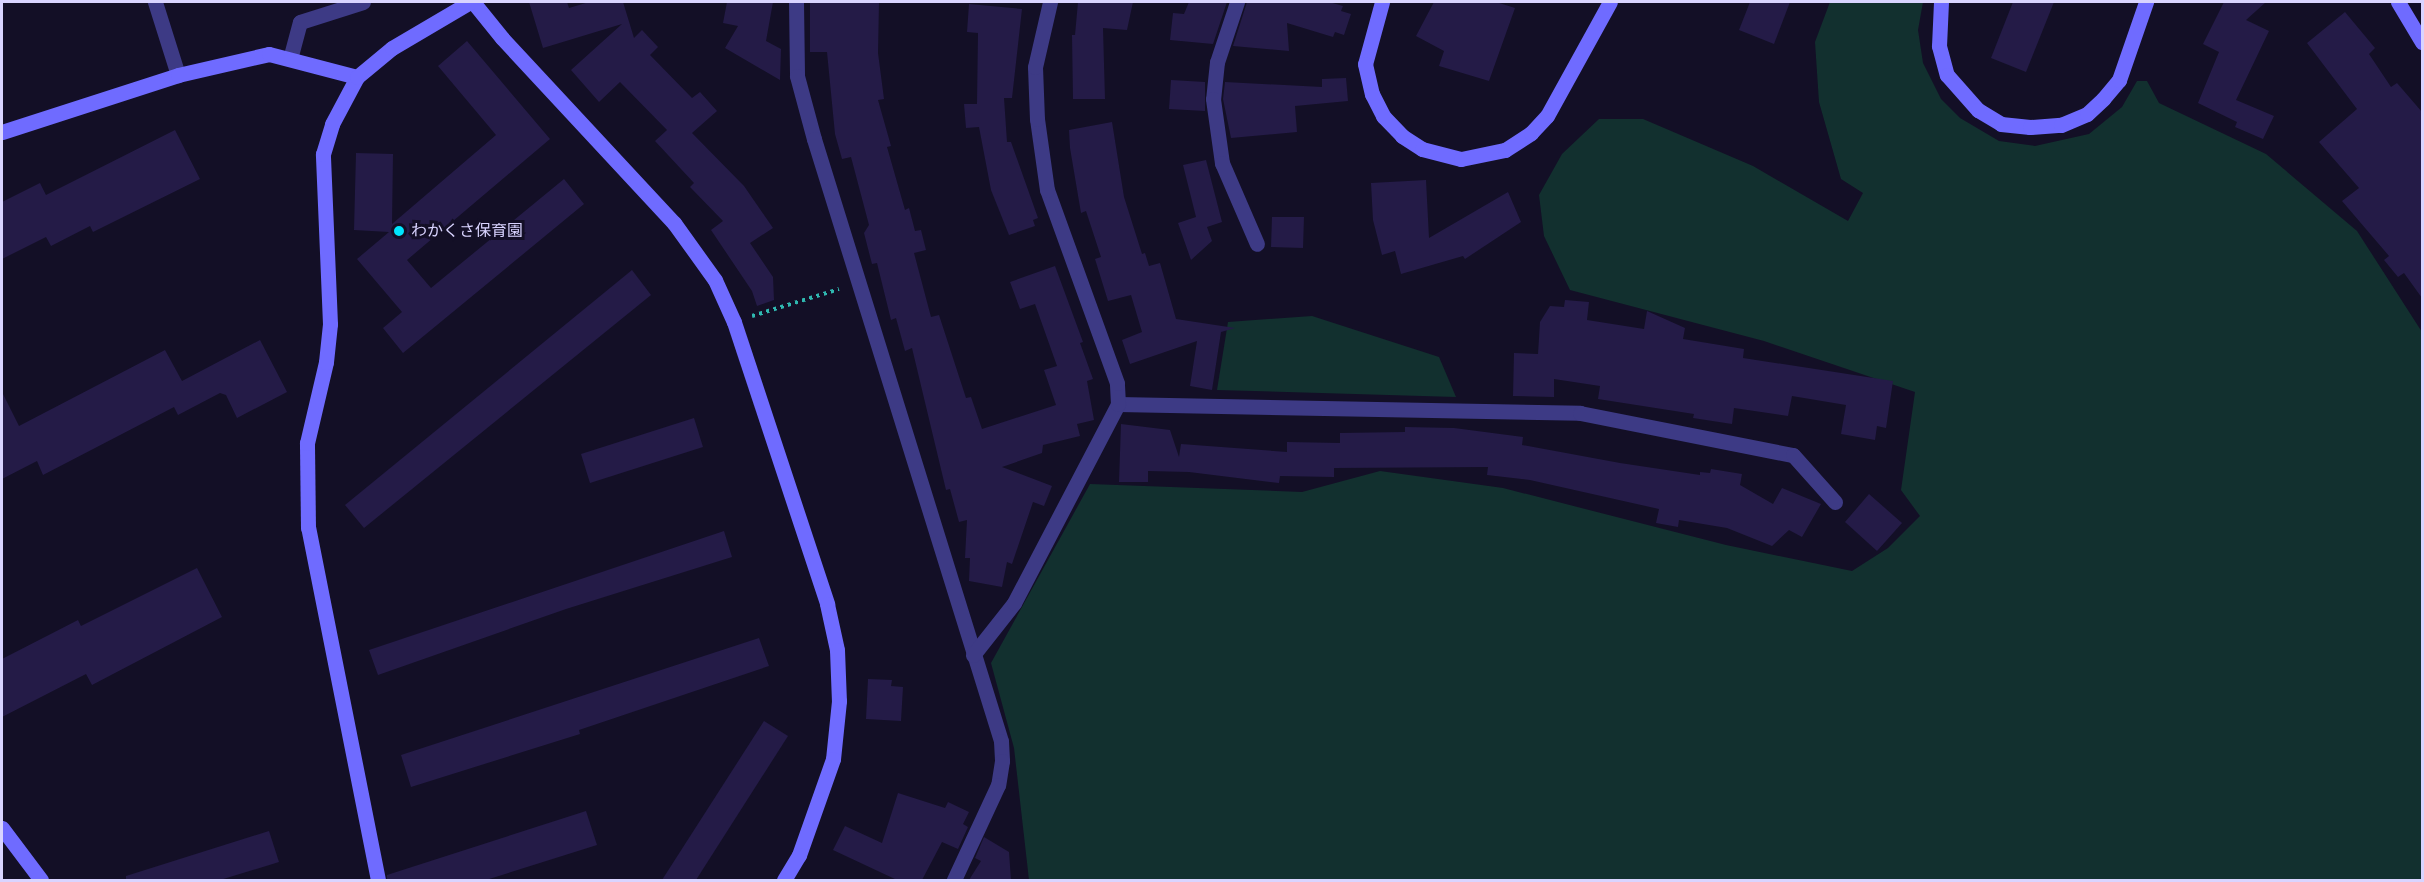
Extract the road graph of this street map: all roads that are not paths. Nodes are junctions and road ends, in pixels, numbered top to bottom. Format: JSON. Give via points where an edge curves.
{"nodes":[{"id":1,"x":155,"y":2,"type":"edge"},
{"id":2,"x":363,"y":2,"type":"edge"},
{"id":3,"x":472,"y":2,"type":"edge"},
{"id":4,"x":796,"y":2,"type":"edge"},
{"id":5,"x":1050,"y":2,"type":"edge"},
{"id":6,"x":1237,"y":2,"type":"edge"},
{"id":7,"x":1382,"y":2,"type":"edge"},
{"id":8,"x":1610,"y":2,"type":"edge"},
{"id":9,"x":1941,"y":2,"type":"edge"},
{"id":10,"x":2146,"y":2,"type":"edge"},
{"id":11,"x":2398,"y":2,"type":"edge"},
{"id":12,"x":2422,"y":42,"type":"edge"},
{"id":13,"x":290,"y":59,"type":"junction"},
{"id":14,"x":178,"y":75,"type":"junction"},
{"id":15,"x":357,"y":77,"type":"junction"},
{"id":16,"x":2,"y":132,"type":"edge"},
{"id":17,"x":1257,"y":244,"type":"dead end"},
{"id":18,"x":1118,"y":404,"type":"junction"},
{"id":19,"x":1835,"y":502,"type":"dead end"},
{"id":20,"x":973,"y":655,"type":"junction"},
{"id":21,"x":2,"y":828,"type":"edge"},
{"id":22,"x":41,"y":880,"type":"edge"},
{"id":23,"x":378,"y":880,"type":"edge"},
{"id":24,"x":784,"y":880,"type":"edge"},
{"id":25,"x":954,"y":880,"type":"edge"}],
"edges":[{"from":1,"to":14,"type":"street"},
{"from":2,"to":13,"type":"street","via":[[300,22]]},
{"from":3,"to":15,"type":"street","via":[[392,48]]},
{"from":3,"to":24,"type":"street","via":[[674,223],[715,280],[734,322],[827,604],[837,650],[840,701],[833,759],[799,855]]},
{"from":4,"to":20,"type":"street","via":[[797,76]]},
{"from":5,"to":18,"type":"street","via":[[1035,67],[1036,119],[1047,189],[1117,382]]},
{"from":6,"to":17,"type":"street","via":[[1217,62],[1213,99],[1222,163]]},
{"from":7,"to":8,"type":"street","via":[[1365,64],[1372,94],[1383,116],[1422,149],[1461,159],[1505,150],[1531,133],[1547,116]]},
{"from":9,"to":10,"type":"street","via":[[1939,46],[1947,75],[1978,110],[2001,124],[2030,127],[2061,125],[2087,114],[2103,99],[2119,80]]},
{"from":11,"to":12,"type":"street"},
{"from":13,"to":14,"type":"street","via":[[269,54]]},
{"from":13,"to":15,"type":"street"},
{"from":14,"to":16,"type":"street"},
{"from":15,"to":23,"type":"street","via":[[332,123],[323,154],[330,324],[326,362],[307,443],[305,484],[308,528]]},
{"from":18,"to":19,"type":"street","via":[[1580,413],[1793,455]]},
{"from":18,"to":20,"type":"street","via":[[1014,603]]},
{"from":20,"to":25,"type":"street","via":[[1001,741],[1002,761],[989,809]]},
{"from":21,"to":22,"type":"street"}]}
